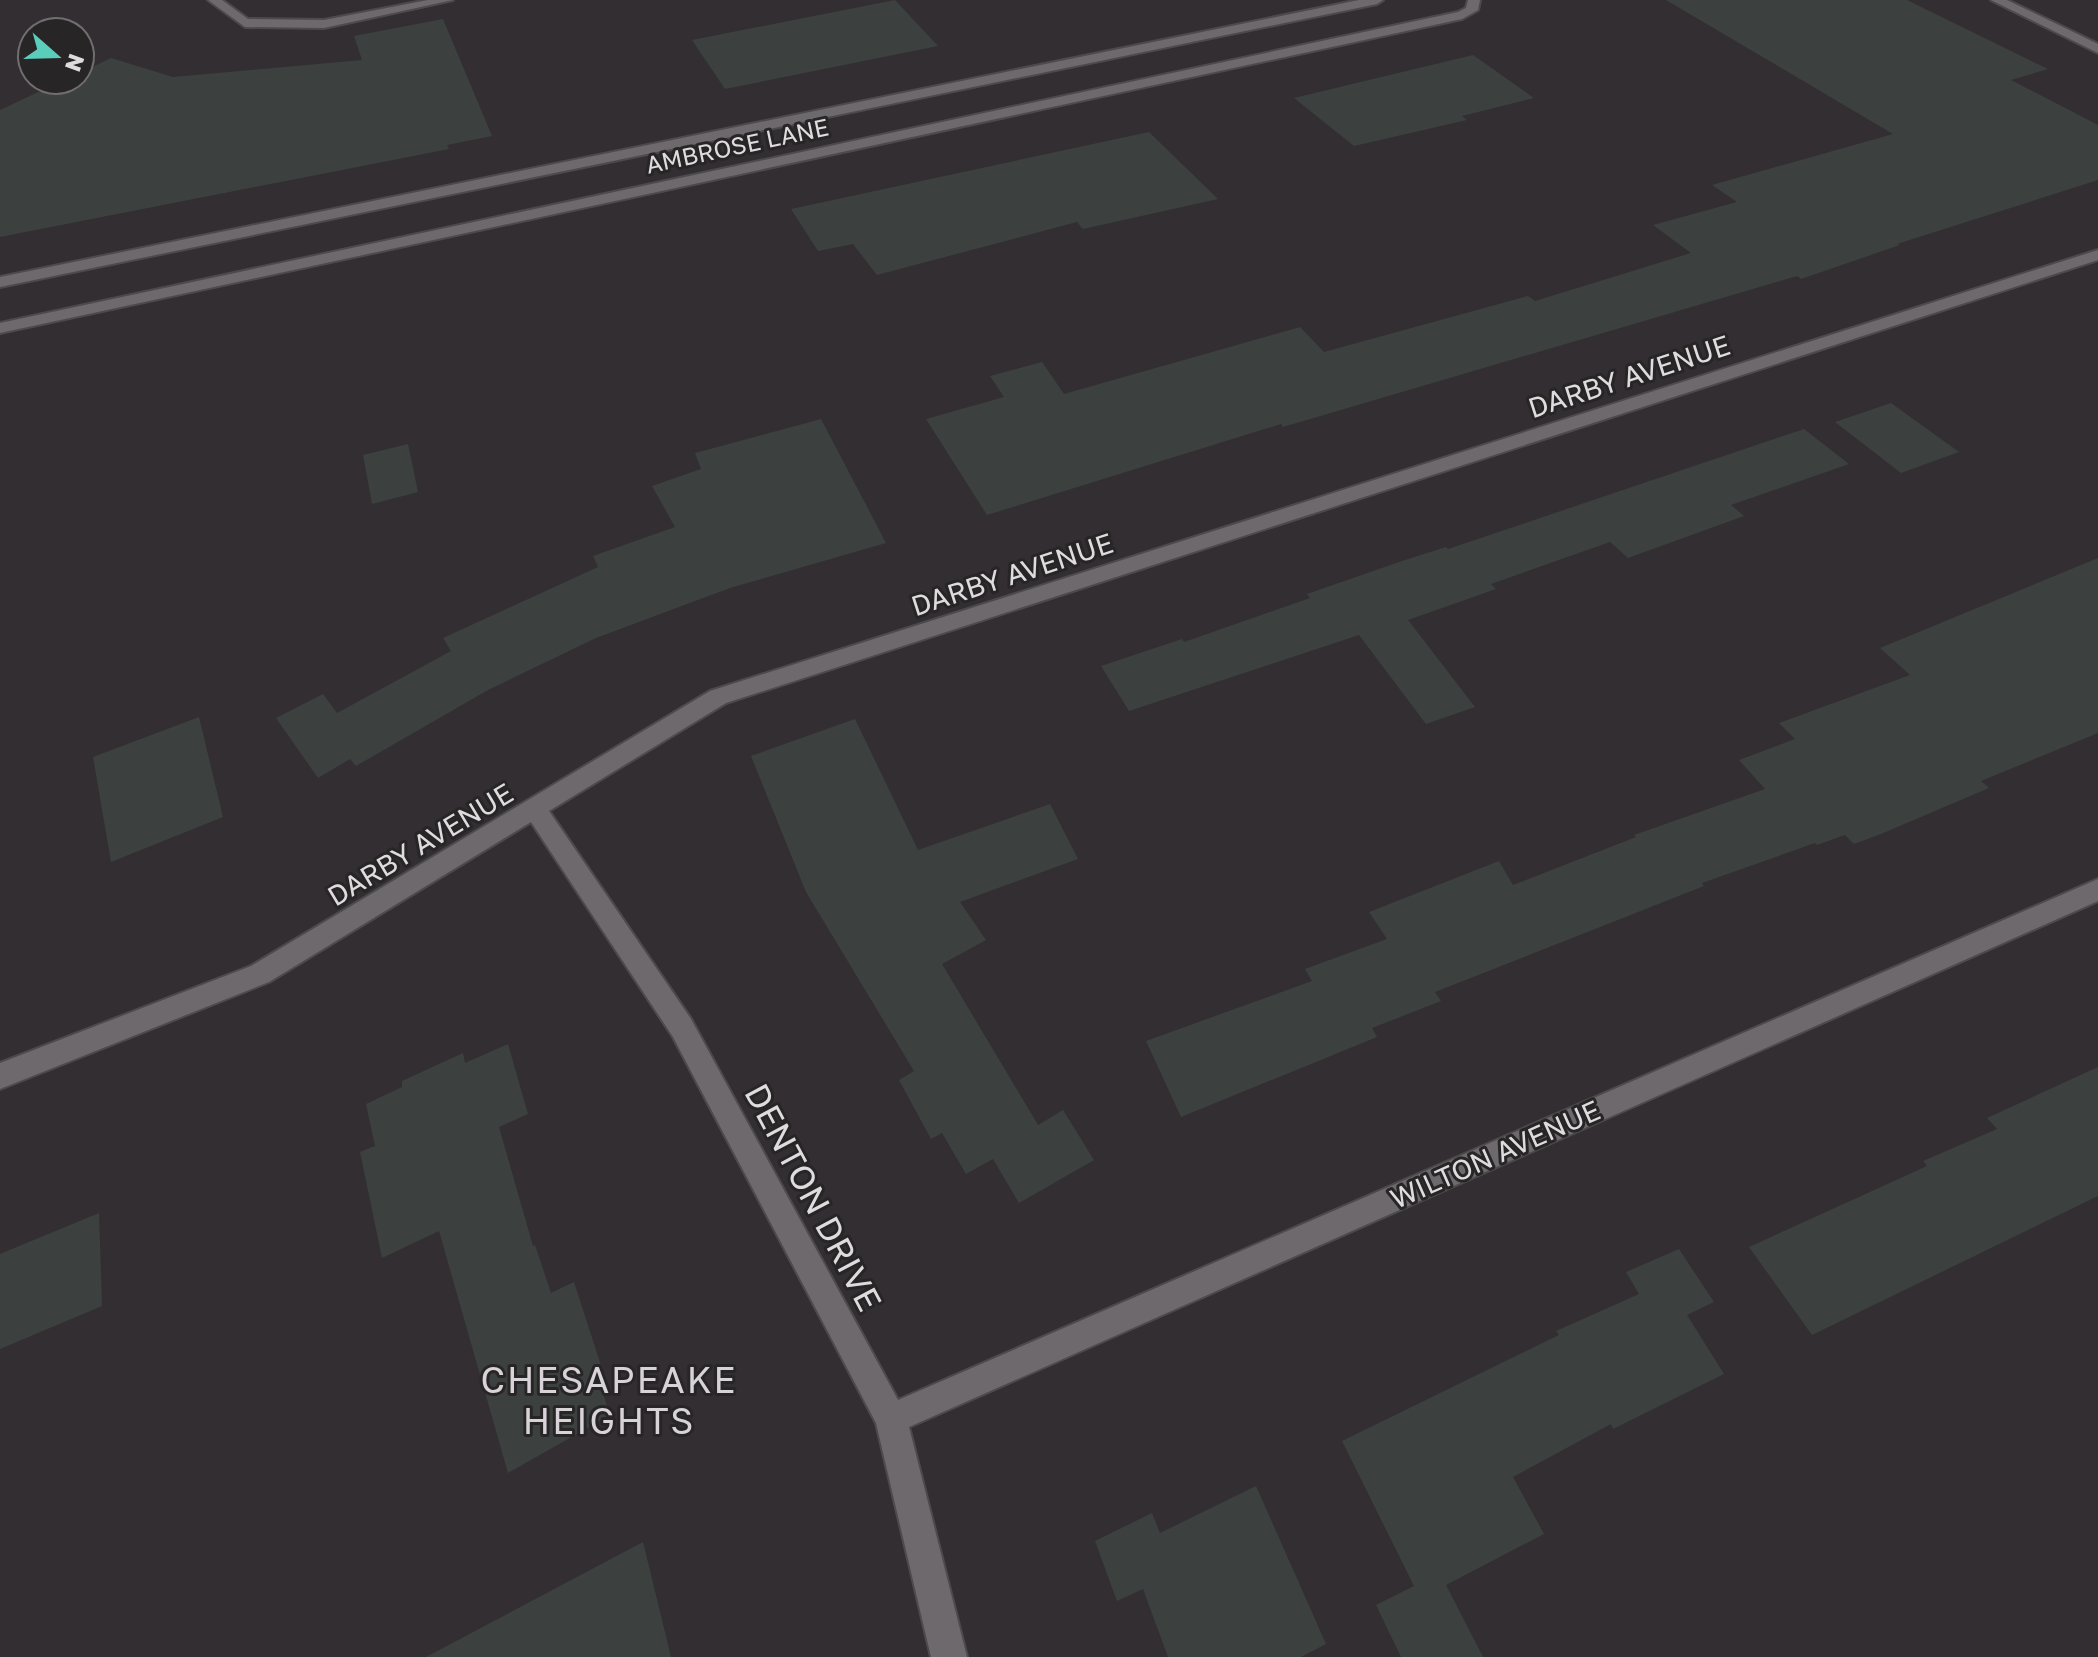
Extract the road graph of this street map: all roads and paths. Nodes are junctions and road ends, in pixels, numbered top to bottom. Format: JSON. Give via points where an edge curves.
{"nodes":[{"id":1,"x":214,"y":0,"type":"edge"},
{"id":2,"x":447,"y":0,"type":"edge"},
{"id":3,"x":1377,"y":0,"type":"edge"},
{"id":4,"x":1474,"y":0,"type":"edge"},
{"id":5,"x":1997,"y":0,"type":"edge"},
{"id":6,"x":2098,"y":49,"type":"edge"},
{"id":7,"x":1001,"y":95,"type":"junction"},
{"id":8,"x":326,"y":237,"type":"junction"},
{"id":9,"x":2098,"y":255,"type":"edge"},
{"id":10,"x":0,"y":282,"type":"edge"},
{"id":11,"x":0,"y":328,"type":"edge"},
{"id":12,"x":534,"y":808,"type":"junction"},
{"id":13,"x":2098,"y":890,"type":"edge"},
{"id":14,"x":0,"y":1076,"type":"edge"},
{"id":15,"x":891,"y":1419,"type":"junction"},
{"id":16,"x":949,"y":1657,"type":"edge"}],
"edges":[{"from":1,"to":2,"type":"street","via":[[245,23],[324,24]]},
{"from":3,"to":7,"type":"street","name":"AMBROSE LANE"},
{"from":4,"to":7,"type":"street","name":"AMBROSE LANE","via":[[1472,10],[1462,15]]},
{"from":5,"to":6,"type":"street"},
{"from":7,"to":8,"type":"street","name":"AMBROSE LANE"},
{"from":7,"to":8,"type":"street","name":"AMBROSE LANE"},
{"from":8,"to":10,"type":"street","name":"AMBROSE LANE"},
{"from":8,"to":11,"type":"street","name":"AMBROSE LANE"},
{"from":9,"to":12,"type":"street","name":"DARBY AVENUE","via":[[718,697]]},
{"from":12,"to":14,"type":"street","name":"DARBY AVENUE","via":[[260,974]]},
{"from":12,"to":15,"type":"street","name":"DENTON DRIVE","via":[[682,1028]]},
{"from":13,"to":15,"type":"street","name":"WILTON AVENUE"},
{"from":15,"to":16,"type":"street","name":"DENTON DRIVE"}]}
